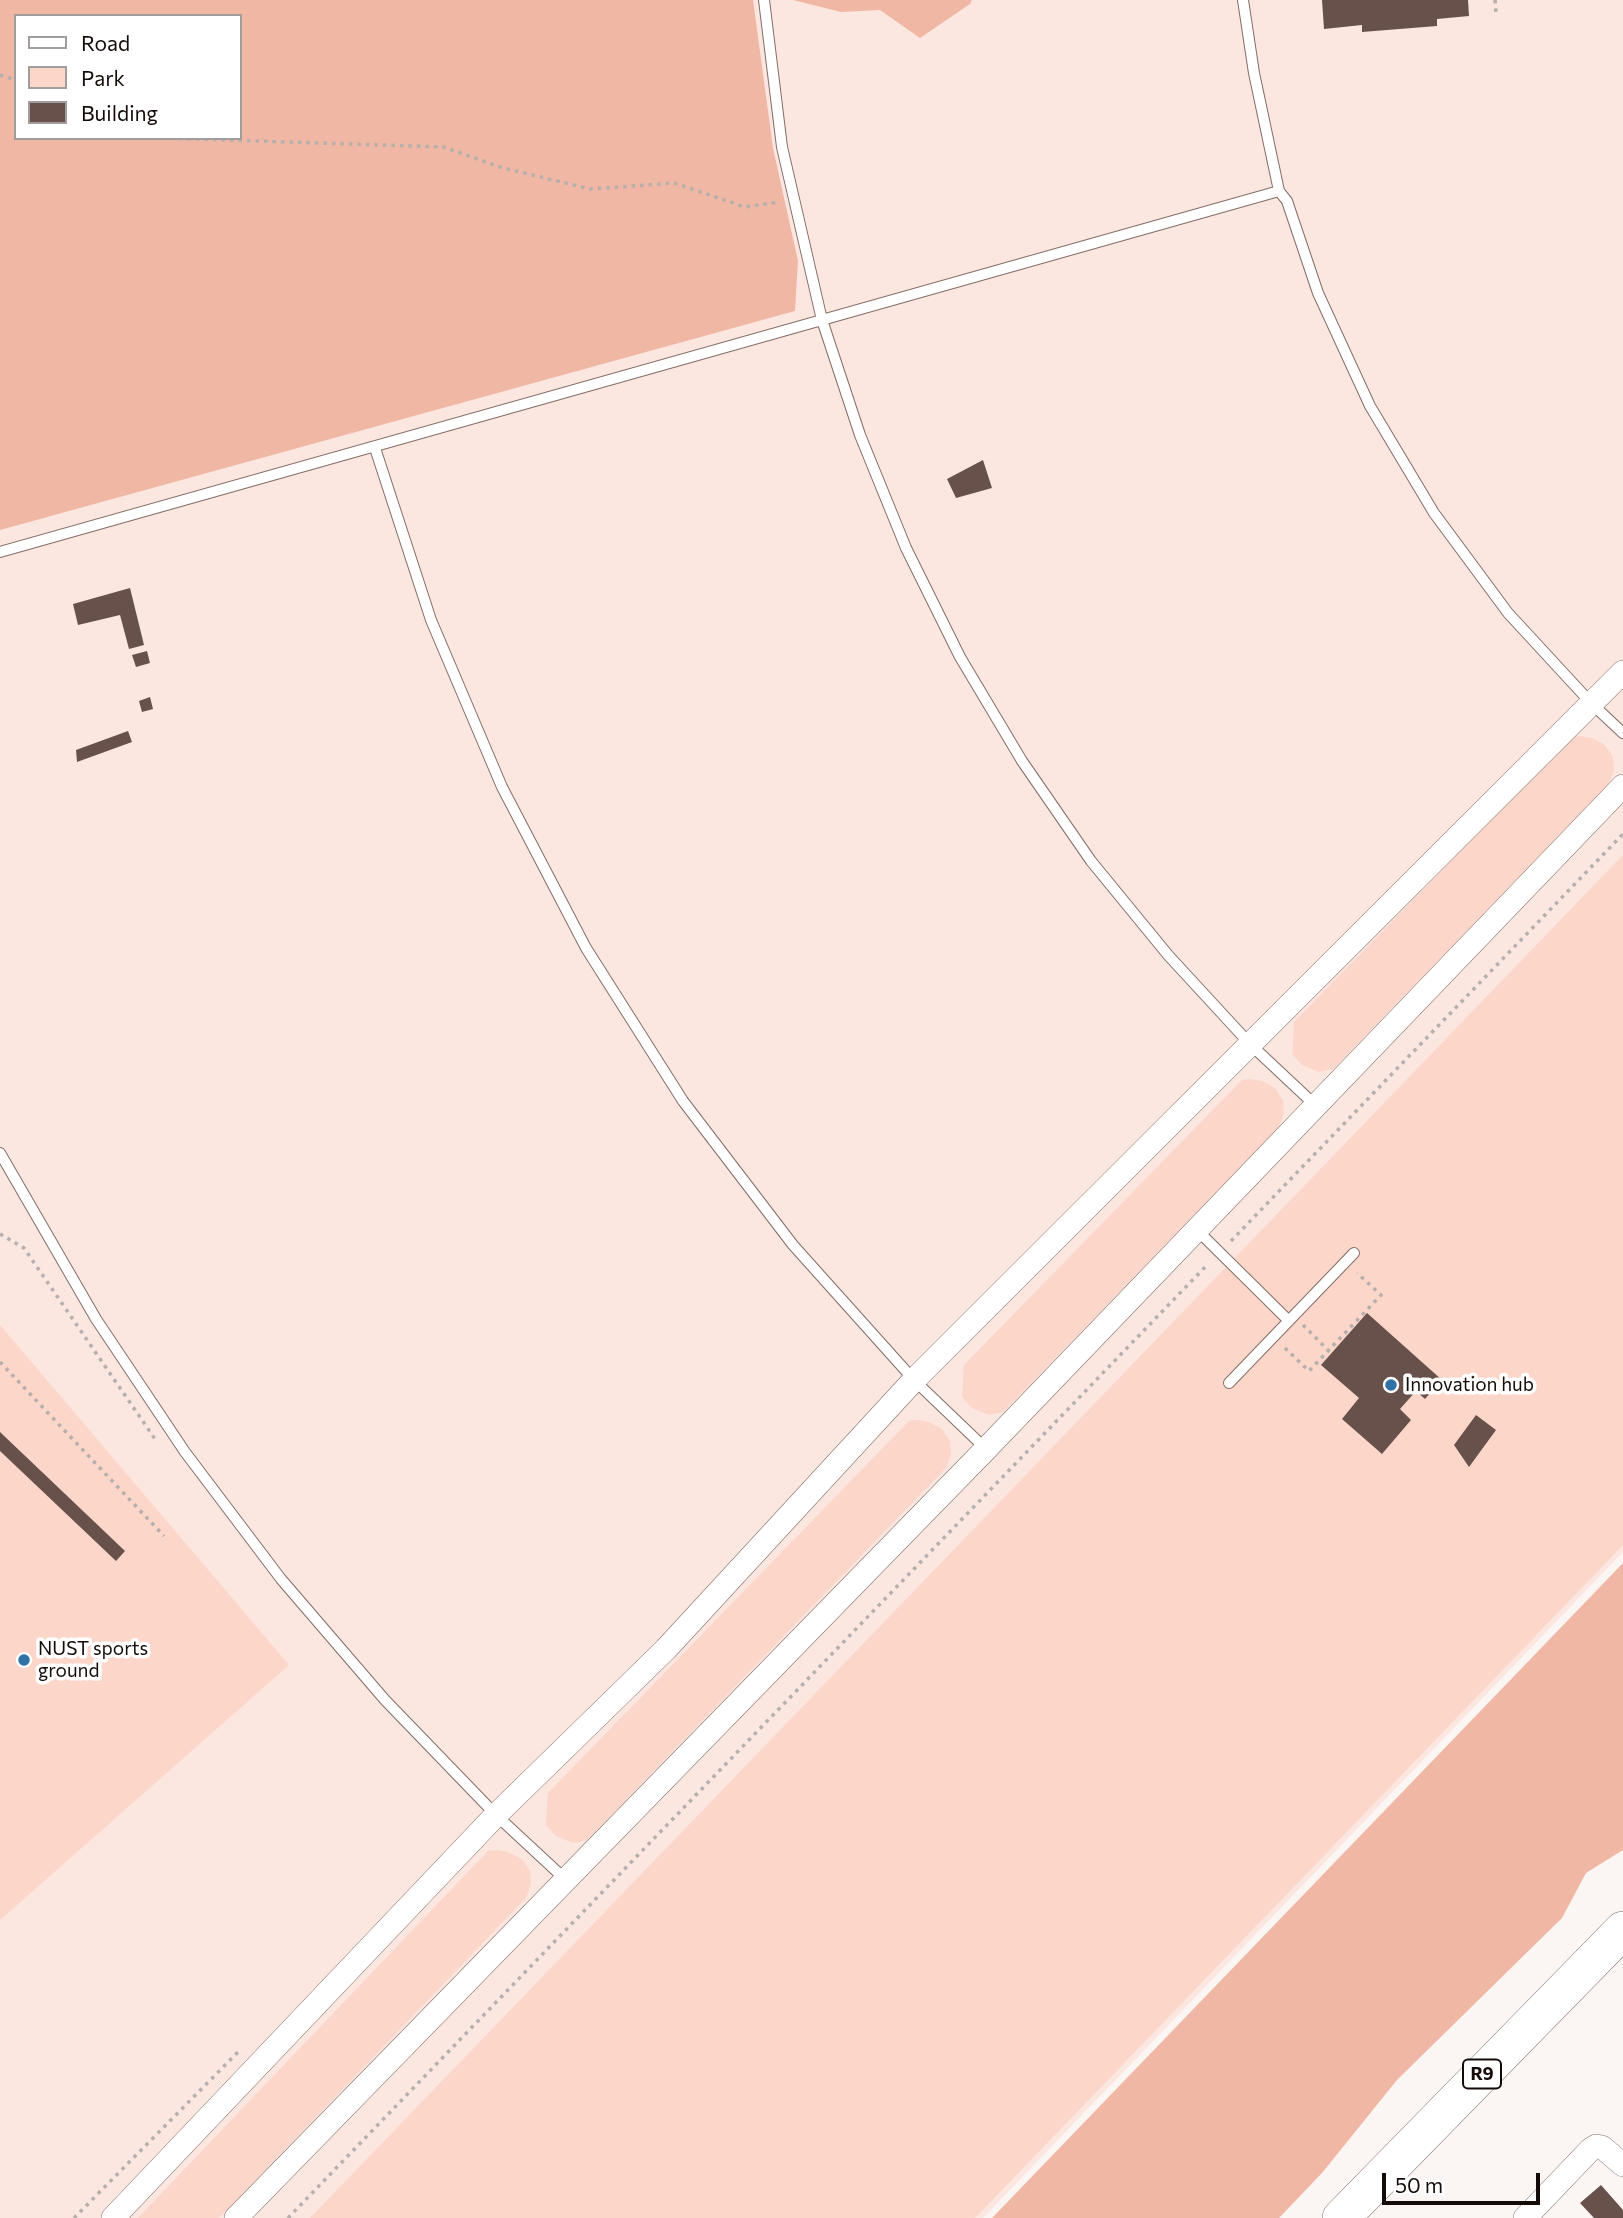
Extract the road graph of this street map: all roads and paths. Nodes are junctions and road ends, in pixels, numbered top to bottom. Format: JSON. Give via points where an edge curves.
{"nodes":[{"id":1,"x":764,"y":0,"type":"edge"},
{"id":2,"x":1243,"y":0,"type":"edge"},
{"id":3,"x":1495,"y":0,"type":"edge"},
{"id":4,"x":1496,"y":14,"type":"dead end"},
{"id":5,"x":225,"y":140,"type":"edge"},
{"id":6,"x":1279,"y":191,"type":"junction"},
{"id":7,"x":794,"y":199,"type":"junction"},
{"id":8,"x":822,"y":320,"type":"junction"},
{"id":9,"x":375,"y":448,"type":"junction"},
{"id":10,"x":0,"y":552,"type":"edge"},
{"id":11,"x":1623,"y":672,"type":"edge"},
{"id":12,"x":1592,"y":704,"type":"junction"},
{"id":13,"x":1623,"y":733,"type":"edge"},
{"id":14,"x":1623,"y":786,"type":"edge"},
{"id":15,"x":1623,"y":834,"type":"edge"},
{"id":16,"x":1251,"y":1044,"type":"junction"},
{"id":17,"x":1315,"y":1105,"type":"junction"},
{"id":18,"x":0,"y":1153,"type":"edge"},
{"id":19,"x":1196,"y":1229,"type":"junction"},
{"id":20,"x":0,"y":1234,"type":"edge"},
{"id":21,"x":1220,"y":1252,"type":"junction"},
{"id":22,"x":1354,"y":1253,"type":"dead end"},
{"id":23,"x":1345,"y":1262,"type":"junction"},
{"id":24,"x":1289,"y":1321,"type":"junction"},
{"id":25,"x":1273,"y":1337,"type":"junction"},
{"id":26,"x":0,"y":1362,"type":"edge"},
{"id":27,"x":914,"y":1380,"type":"junction"},
{"id":28,"x":1229,"y":1383,"type":"dead end"},
{"id":29,"x":156,"y":1440,"type":"dead end"},
{"id":30,"x":985,"y":1449,"type":"junction"},
{"id":31,"x":164,"y":1536,"type":"dead end"},
{"id":32,"x":496,"y":1815,"type":"junction"},
{"id":33,"x":565,"y":1879,"type":"junction"},
{"id":34,"x":1623,"y":1930,"type":"edge"},
{"id":35,"x":240,"y":2050,"type":"dead end"},
{"id":36,"x":1623,"y":2165,"type":"edge"},
{"id":37,"x":74,"y":2218,"type":"edge"},
{"id":38,"x":113,"y":2218,"type":"edge"},
{"id":39,"x":236,"y":2218,"type":"edge"},
{"id":40,"x":288,"y":2218,"type":"edge"},
{"id":41,"x":1341,"y":2218,"type":"edge"},
{"id":42,"x":1525,"y":2218,"type":"edge"}],
"edges":[{"from":1,"to":7,"type":"lane","via":[[782,147]]},
{"from":2,"to":6,"type":"lane"},
{"from":3,"to":4,"type":"path"},
{"from":5,"to":7,"type":"path","via":[[444,147],[500,167],[590,189],[674,183],[745,207]]},
{"from":6,"to":8,"type":"lane"},
{"from":6,"to":12,"type":"lane","via":[[1287,201],[1318,293],[1370,406],[1434,513],[1508,613]]},
{"from":7,"to":8,"type":"lane"},
{"from":8,"to":9,"type":"lane"},
{"from":8,"to":16,"type":"lane","via":[[860,435],[906,548],[960,657],[1022,761],[1108,882]]},
{"from":9,"to":10,"type":"lane"},
{"from":9,"to":27,"type":"lane","via":[[431,620],[502,787],[586,948],[684,1101],[742,1178],[793,1245]]},
{"from":11,"to":12,"type":"street"},
{"from":12,"to":13,"type":"lane"},
{"from":12,"to":16,"type":"street"},
{"from":14,"to":17,"type":"street"},
{"from":15,"to":21,"type":"path"},
{"from":16,"to":17,"type":"lane"},
{"from":16,"to":27,"type":"street"},
{"from":17,"to":19,"type":"street"},
{"from":18,"to":32,"type":"lane","via":[[96,1319],[184,1452],[316,1620]]},
{"from":19,"to":21,"type":"lane"},
{"from":19,"to":30,"type":"street"},
{"from":20,"to":29,"type":"path","via":[[24,1248]]},
{"from":21,"to":24,"type":"lane"},
{"from":21,"to":40,"type":"path"},
{"from":22,"to":23,"type":"lane"},
{"from":23,"to":24,"type":"lane"},
{"from":23,"to":25,"type":"path","via":[[1381,1295],[1309,1371]]},
{"from":24,"to":25,"type":"lane"},
{"from":25,"to":28,"type":"lane"},
{"from":26,"to":31,"type":"path"},
{"from":27,"to":30,"type":"lane"},
{"from":27,"to":32,"type":"street","via":[[666,1649]]},
{"from":30,"to":33,"type":"street"},
{"from":32,"to":33,"type":"lane"},
{"from":32,"to":38,"type":"street"},
{"from":33,"to":39,"type":"street"},
{"from":34,"to":41,"type":"highway","number":"R9"},
{"from":35,"to":37,"type":"path"},
{"from":36,"to":42,"type":"street","via":[[1602,2147],[1591,2149]]}]}
